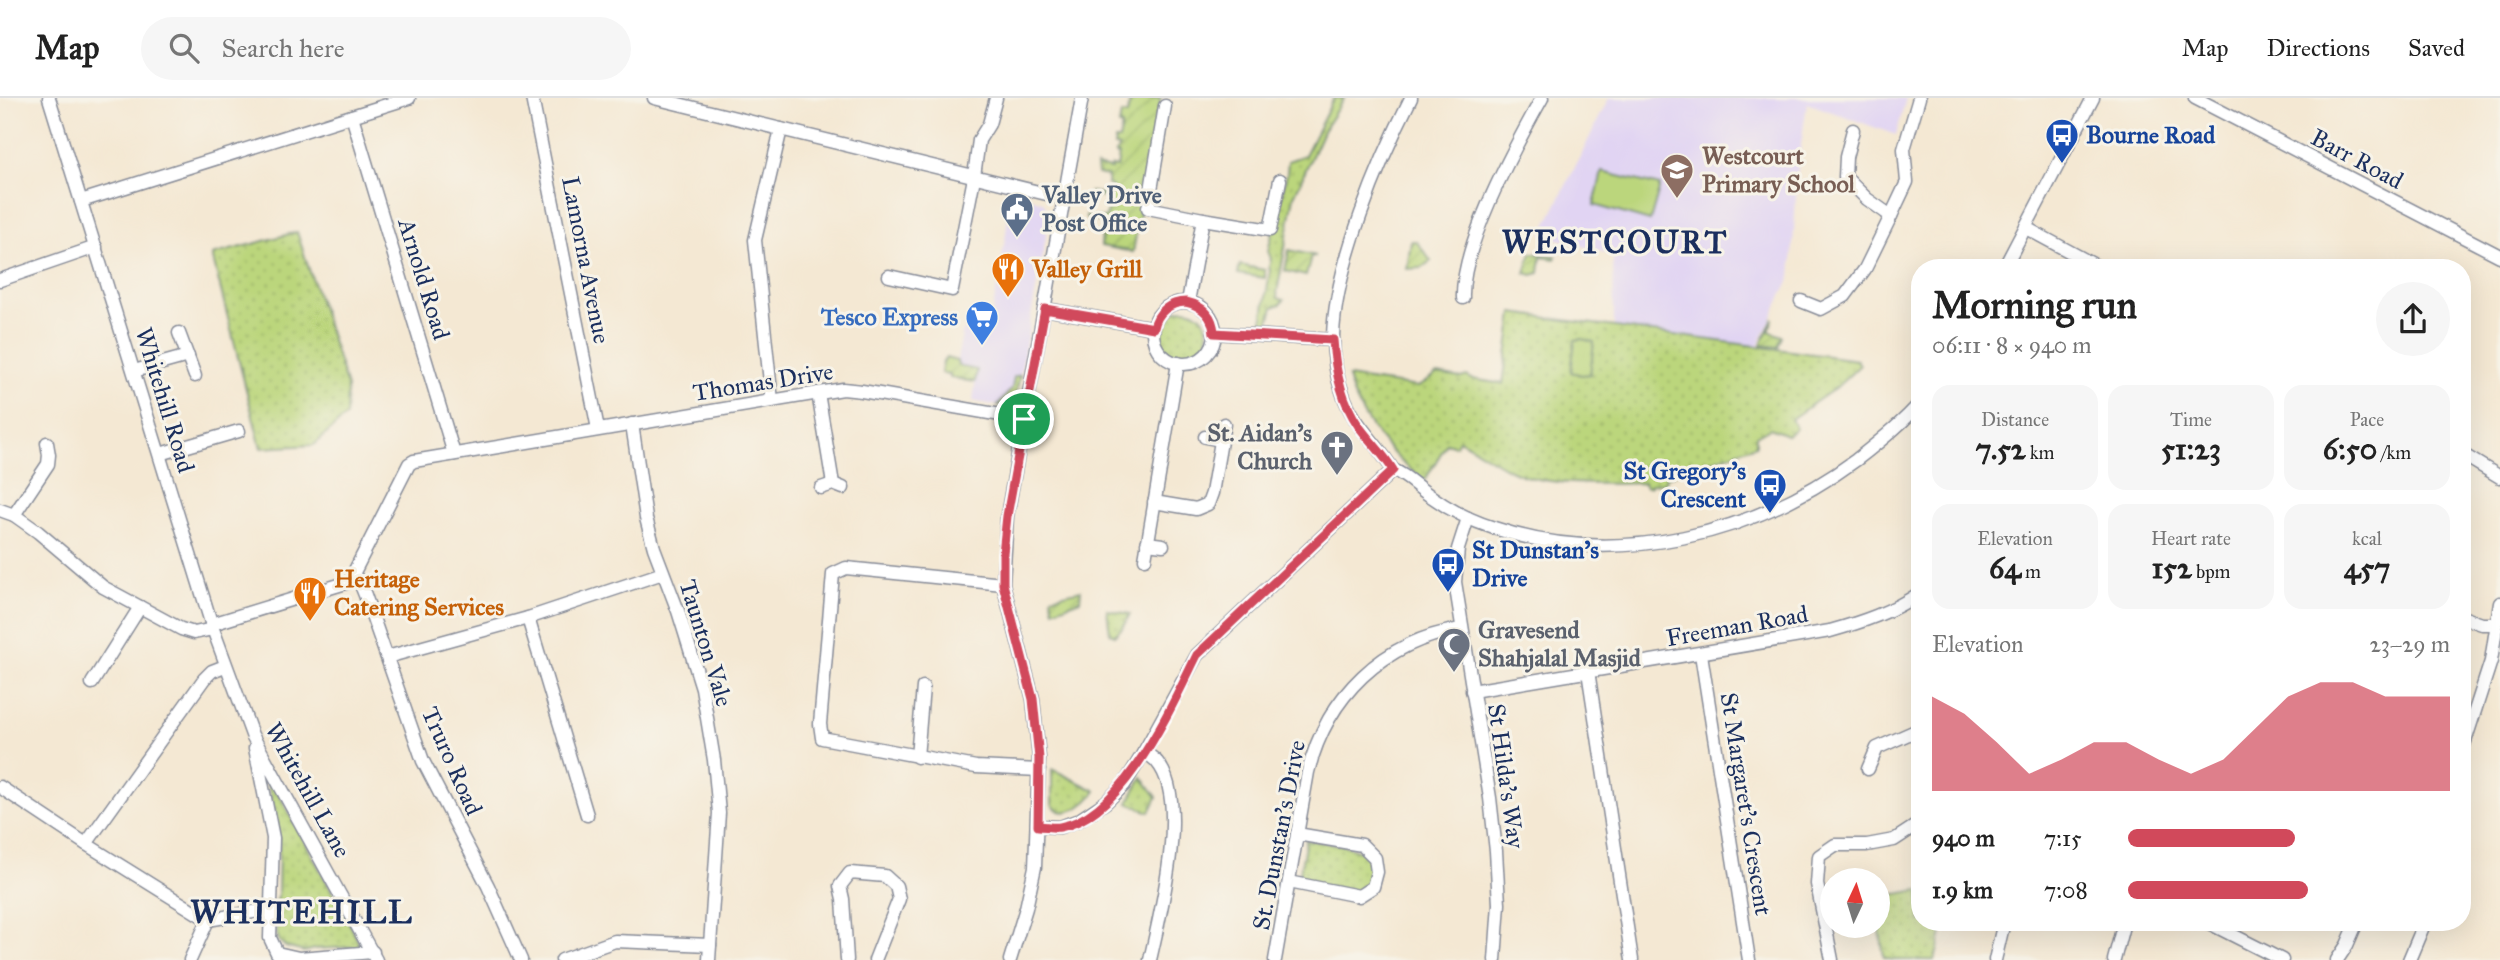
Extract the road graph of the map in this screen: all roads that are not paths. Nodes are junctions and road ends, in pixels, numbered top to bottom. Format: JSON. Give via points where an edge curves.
{"nodes":[{"id":1,"x":49,"y":98,"type":"edge"},
{"id":2,"x":409,"y":98,"type":"edge"},
{"id":3,"x":532,"y":98,"type":"edge"},
{"id":4,"x":654,"y":98,"type":"edge"},
{"id":5,"x":996,"y":98,"type":"edge"},
{"id":6,"x":1082,"y":98,"type":"edge"},
{"id":7,"x":1411,"y":98,"type":"edge"},
{"id":8,"x":1542,"y":98,"type":"edge"},
{"id":9,"x":1919,"y":98,"type":"edge"},
{"id":10,"x":2092,"y":98,"type":"edge"},
{"id":11,"x":2195,"y":98,"type":"edge"},
{"id":12,"x":1165,"y":106,"type":"dead end"},
{"id":13,"x":352,"y":116,"type":"junction"},
{"id":14,"x":781,"y":129,"type":"junction"},
{"id":15,"x":1853,"y":130,"type":"dead end"},
{"id":16,"x":973,"y":176,"type":"junction"},
{"id":17,"x":1280,"y":180,"type":"dead end"},
{"id":18,"x":1063,"y":198,"type":"junction"},
{"id":19,"x":81,"y":201,"type":"junction"},
{"id":20,"x":1891,"y":216,"type":"junction"},
{"id":21,"x":1203,"y":219,"type":"junction"},
{"id":22,"x":2026,"y":228,"type":"junction"},
{"id":23,"x":96,"y":247,"type":"junction"},
{"id":24,"x":2500,"y":256,"type":"edge"},
{"id":25,"x":2009,"y":259,"type":"edge"},
{"id":26,"x":2084,"y":259,"type":"edge"},
{"id":27,"x":889,"y":276,"type":"dead end"},
{"id":28,"x":0,"y":280,"type":"edge"},
{"id":29,"x":1463,"y":298,"type":"dead end"},
{"id":30,"x":1801,"y":301,"type":"dead end"},
{"id":31,"x":1188,"y":302,"type":"junction"},
{"id":32,"x":1045,"y":309,"type":"junction"},
{"id":33,"x":1154,"y":328,"type":"junction"},
{"id":34,"x":179,"y":332,"type":"dead end"},
{"id":35,"x":1214,"y":333,"type":"junction"},
{"id":36,"x":1333,"y":340,"type":"junction"},
{"id":37,"x":188,"y":356,"type":"junction"},
{"id":38,"x":1178,"y":363,"type":"junction"},
{"id":39,"x":134,"y":371,"type":"junction"},
{"id":40,"x":195,"y":376,"type":"dead end"},
{"id":41,"x":818,"y":393,"type":"junction"},
{"id":42,"x":772,"y":401,"type":"junction"},
{"id":43,"x":1911,"y":412,"type":"edge"},
{"id":44,"x":1024,"y":419,"type":"junction"},
{"id":45,"x":632,"y":424,"type":"junction"},
{"id":46,"x":1224,"y":424,"type":"dead end"},
{"id":47,"x":598,"y":429,"type":"junction"},
{"id":48,"x":239,"y":431,"type":"dead end"},
{"id":49,"x":1205,"y":437,"type":"dead end"},
{"id":50,"x":1221,"y":440,"type":"junction"},
{"id":51,"x":47,"y":443,"type":"dead end"},
{"id":52,"x":160,"y":454,"type":"junction"},
{"id":53,"x":454,"y":454,"type":"junction"},
{"id":54,"x":2471,"y":459,"type":"edge"},
{"id":55,"x":1393,"y":470,"type":"junction"},
{"id":56,"x":2500,"y":477,"type":"edge"},
{"id":57,"x":832,"y":487,"type":"dead end"},
{"id":58,"x":1154,"y":502,"type":"junction"},
{"id":59,"x":0,"y":510,"type":"edge"},
{"id":60,"x":14,"y":515,"type":"junction"},
{"id":61,"x":1468,"y":518,"type":"junction"},
{"id":62,"x":1147,"y":543,"type":"junction"},
{"id":63,"x":1163,"y":545,"type":"dead end"},
{"id":64,"x":1145,"y":559,"type":"dead end"},
{"id":65,"x":663,"y":573,"type":"junction"},
{"id":66,"x":354,"y":576,"type":"junction"},
{"id":67,"x":1003,"y":584,"type":"junction"},
{"id":68,"x":1911,"y":599,"type":"edge"},
{"id":69,"x":2500,"y":603,"type":"edge"},
{"id":70,"x":140,"y":607,"type":"junction"},
{"id":71,"x":528,"y":618,"type":"junction"},
{"id":72,"x":2471,"y":620,"type":"edge"},
{"id":73,"x":2496,"y":624,"type":"junction"},
{"id":74,"x":212,"y":627,"type":"junction"},
{"id":75,"x":1461,"y":629,"type":"junction"},
{"id":76,"x":1701,"y":654,"type":"junction"},
{"id":77,"x":387,"y":657,"type":"junction"},
{"id":78,"x":225,"y":666,"type":"junction"},
{"id":79,"x":1588,"y":671,"type":"junction"},
{"id":80,"x":92,"y":683,"type":"dead end"},
{"id":81,"x":923,"y":687,"type":"dead end"},
{"id":82,"x":1472,"y":691,"type":"junction"},
{"id":83,"x":243,"y":715,"type":"joint"},
{"id":84,"x":2471,"y":723,"type":"edge"},
{"id":85,"x":1911,"y":733,"type":"edge"},
{"id":86,"x":252,"y":735,"type":"junction"},
{"id":87,"x":1144,"y":752,"type":"junction"},
{"id":88,"x":917,"y":757,"type":"junction"},
{"id":89,"x":1868,"y":769,"type":"dead end"},
{"id":90,"x":1039,"y":770,"type":"junction"},
{"id":91,"x":0,"y":787,"type":"edge"},
{"id":92,"x":587,"y":815,"type":"dead end"},
{"id":93,"x":1038,"y":826,"type":"junction"},
{"id":94,"x":1911,"y":829,"type":"edge"},
{"id":95,"x":1297,"y":834,"type":"junction"},
{"id":96,"x":86,"y":844,"type":"junction"},
{"id":97,"x":1289,"y":882,"type":"junction"},
{"id":98,"x":270,"y":909,"type":"junction"},
{"id":99,"x":208,"y":920,"type":"junction"},
{"id":100,"x":2002,"y":931,"type":"edge"},
{"id":101,"x":2122,"y":931,"type":"edge"},
{"id":102,"x":2226,"y":931,"type":"edge"},
{"id":103,"x":2353,"y":931,"type":"edge"},
{"id":104,"x":2421,"y":931,"type":"edge"},
{"id":105,"x":710,"y":945,"type":"junction"},
{"id":106,"x":2261,"y":948,"type":"junction"},
{"id":107,"x":374,"y":956,"type":"edge"},
{"id":108,"x":190,"y":960,"type":"edge"},
{"id":109,"x":521,"y":960,"type":"edge"},
{"id":110,"x":562,"y":960,"type":"edge"},
{"id":111,"x":709,"y":960,"type":"edge"},
{"id":112,"x":847,"y":960,"type":"edge"},
{"id":113,"x":875,"y":960,"type":"edge"},
{"id":114,"x":1010,"y":960,"type":"edge"},
{"id":115,"x":1150,"y":960,"type":"edge"},
{"id":116,"x":1275,"y":960,"type":"edge"},
{"id":117,"x":1495,"y":960,"type":"edge"},
{"id":118,"x":1632,"y":960,"type":"edge"},
{"id":119,"x":1749,"y":960,"type":"edge"},
{"id":120,"x":1832,"y":960,"type":"edge"},
{"id":121,"x":1996,"y":960,"type":"edge"},
{"id":122,"x":2114,"y":960,"type":"edge"},
{"id":123,"x":2254,"y":960,"type":"edge"},
{"id":124,"x":2282,"y":960,"type":"edge"},
{"id":125,"x":2337,"y":960,"type":"edge"},
{"id":126,"x":2409,"y":960,"type":"edge"}],
"edges":[{"from":1,"to":19,"type":"street","name":"Whitehill Road"},
{"from":2,"to":13,"type":"street"},
{"from":3,"to":47,"type":"street","name":"Lamorna Avenue"},
{"from":4,"to":14,"type":"street"},
{"from":5,"to":16,"type":"street","via":[[979,139]]},
{"from":6,"to":18,"type":"street"},
{"from":7,"to":36,"type":"street","via":[[1354,235]]},
{"from":8,"to":29,"type":"street","via":[[1506,166],[1476,238],[1463,279]]},
{"from":9,"to":20,"type":"street","via":[[1904,149],[1907,182]]},
{"from":10,"to":22,"type":"street"},
{"from":11,"to":24,"type":"street","name":"Barr Road"},
{"from":12,"to":21,"type":"street","via":[[1148,208]]},
{"from":13,"to":19,"type":"street"},
{"from":13,"to":53,"type":"street","name":"Arnold Road"},
{"from":14,"to":16,"type":"street"},
{"from":14,"to":42,"type":"street","via":[[755,243]]},
{"from":15,"to":20,"type":"street","via":[[1845,177]]},
{"from":16,"to":18,"type":"street"},
{"from":16,"to":27,"type":"street","via":[[952,294]]},
{"from":17,"to":21,"type":"street","via":[[1270,230]]},
{"from":18,"to":32,"type":"street"},
{"from":19,"to":23,"type":"street","name":"Whitehill Road"},
{"from":20,"to":30,"type":"street","via":[[1865,270],[1845,296],[1821,309]]},
{"from":21,"to":31,"type":"street"},
{"from":22,"to":25,"type":"street"},
{"from":22,"to":26,"type":"street"},
{"from":23,"to":28,"type":"street"},
{"from":23,"to":39,"type":"street","name":"Whitehill Road"},
{"from":31,"to":33,"type":"street","via":[[1166,309]]},
{"from":31,"to":35,"type":"street","via":[[1206,312]]},
{"from":32,"to":33,"type":"street"},
{"from":32,"to":44,"type":"street"},
{"from":33,"to":38,"type":"street","via":[[1157,349]]},
{"from":34,"to":37,"type":"street"},
{"from":35,"to":36,"type":"street"},
{"from":35,"to":38,"type":"street","via":[[1204,356]]},
{"from":36,"to":55,"type":"street","via":[[1347,405]]},
{"from":37,"to":39,"type":"street"},
{"from":37,"to":40,"type":"street"},
{"from":38,"to":58,"type":"street"},
{"from":39,"to":52,"type":"street","name":"Whitehill Road"},
{"from":41,"to":42,"type":"street","name":"Thomas Drive"},
{"from":41,"to":44,"type":"street","name":"Thomas Drive","via":[[854,390]]},
{"from":41,"to":57,"type":"street"},
{"from":42,"to":45,"type":"street","name":"Thomas Drive"},
{"from":43,"to":61,"type":"street","via":[[1875,446],[1825,482],[1769,511],[1699,534],[1633,544],[1582,544],[1540,540]]},
{"from":44,"to":67,"type":"street","via":[[1006,518]]},
{"from":45,"to":47,"type":"street"},
{"from":45,"to":65,"type":"street","name":"Taunton Vale","via":[[646,518]]},
{"from":46,"to":50,"type":"street"},
{"from":47,"to":53,"type":"street"},
{"from":48,"to":52,"type":"street"},
{"from":49,"to":50,"type":"street"},
{"from":50,"to":58,"type":"street","via":[[1206,506],[1195,509]]},
{"from":51,"to":60,"type":"street","via":[[48,464]]},
{"from":52,"to":74,"type":"street","name":"Whitehill Road"},
{"from":53,"to":66,"type":"street","via":[[410,463]]},
{"from":54,"to":56,"type":"street"},
{"from":55,"to":61,"type":"street"},
{"from":55,"to":87,"type":"street","via":[[1197,655]]},
{"from":58,"to":62,"type":"street"},
{"from":59,"to":60,"type":"street"},
{"from":60,"to":70,"type":"street","via":[[103,587]]},
{"from":61,"to":75,"type":"street","name":"St Hilda's Way","via":[[1455,566]]},
{"from":62,"to":63,"type":"street"},
{"from":62,"to":64,"type":"street"},
{"from":65,"to":71,"type":"street"},
{"from":65,"to":105,"type":"street","name":"Taunton Vale","via":[[702,688],[714,760],[719,813]]},
{"from":66,"to":74,"type":"street","via":[[341,585]]},
{"from":66,"to":77,"type":"street","name":"Truro Road"},
{"from":67,"to":88,"type":"street","via":[[846,568],[833,574],[822,738]]},
{"from":67,"to":90,"type":"street","via":[[1033,699]]},
{"from":68,"to":76,"type":"street","name":"Freeman Road","via":[[1830,631]]},
{"from":69,"to":73,"type":"street"},
{"from":70,"to":74,"type":"street","via":[[194,633]]},
{"from":70,"to":80,"type":"street"},
{"from":71,"to":77,"type":"street"},
{"from":71,"to":92,"type":"street"},
{"from":72,"to":73,"type":"street"},
{"from":73,"to":84,"type":"street","via":[[2491,661]]},
{"from":74,"to":78,"type":"street","name":"Whitehill Road"},
{"from":75,"to":82,"type":"street","name":"St Hilda's Way"},
{"from":75,"to":95,"type":"street","name":"St. Dunstan's Drive","via":[[1435,634],[1394,652],[1344,695],[1315,748]]},
{"from":76,"to":79,"type":"street","name":"Freeman Road"},
{"from":76,"to":119,"type":"street","name":"St Margaret's Crescent"},
{"from":77,"to":109,"type":"street","name":"Truro Road","via":[[423,761]]},
{"from":78,"to":83,"type":"street","name":"Whitehill Road"},
{"from":78,"to":96,"type":"street","via":[[204,679]]},
{"from":79,"to":82,"type":"street","name":"Freeman Road"},
{"from":79,"to":118,"type":"street"},
{"from":81,"to":88,"type":"street"},
{"from":82,"to":117,"type":"street","name":"St Hilda's Way","via":[[1499,882]]},
{"from":83,"to":86,"type":"street","name":"Whitehill Lane"},
{"from":85,"to":89,"type":"street","via":[[1877,748]]},
{"from":86,"to":98,"type":"street","via":[[273,838]]},
{"from":86,"to":107,"type":"street","name":"Whitehill Lane"},
{"from":87,"to":93,"type":"street","via":[[1124,785],[1106,802],[1060,827]]},
{"from":87,"to":115,"type":"street","via":[[1157,762],[1172,803],[1167,882]]},
{"from":88,"to":90,"type":"street","via":[[982,768]]},
{"from":90,"to":93,"type":"street"},
{"from":91,"to":96,"type":"street"},
{"from":93,"to":114,"type":"street","via":[[1035,867]]},
{"from":94,"to":120,"type":"street","via":[[1894,840],[1835,845],[1819,856],[1817,884]]},
{"from":95,"to":97,"type":"street","name":"St. Dunstan's Drive"},
{"from":95,"to":97,"type":"street","via":[[1362,845],[1375,858],[1377,872],[1373,887],[1359,896]]},
{"from":96,"to":99,"type":"street"},
{"from":97,"to":116,"type":"street","name":"St. Dunstan's Drive"},
{"from":98,"to":99,"type":"street"},
{"from":98,"to":107,"type":"street","via":[[270,938],[277,953],[299,958]]},
{"from":99,"to":108,"type":"street"},
{"from":100,"to":121,"type":"street"},
{"from":101,"to":122,"type":"street"},
{"from":102,"to":106,"type":"street"},
{"from":103,"to":125,"type":"street"},
{"from":104,"to":126,"type":"street"},
{"from":105,"to":110,"type":"street","via":[[615,941]]},
{"from":105,"to":111,"type":"street","name":"Taunton Vale"},
{"from":106,"to":123,"type":"street"},
{"from":106,"to":124,"type":"street"},
{"from":112,"to":113,"type":"street","via":[[840,886],[850,873],[884,876],[896,887],[899,899]]}]}
